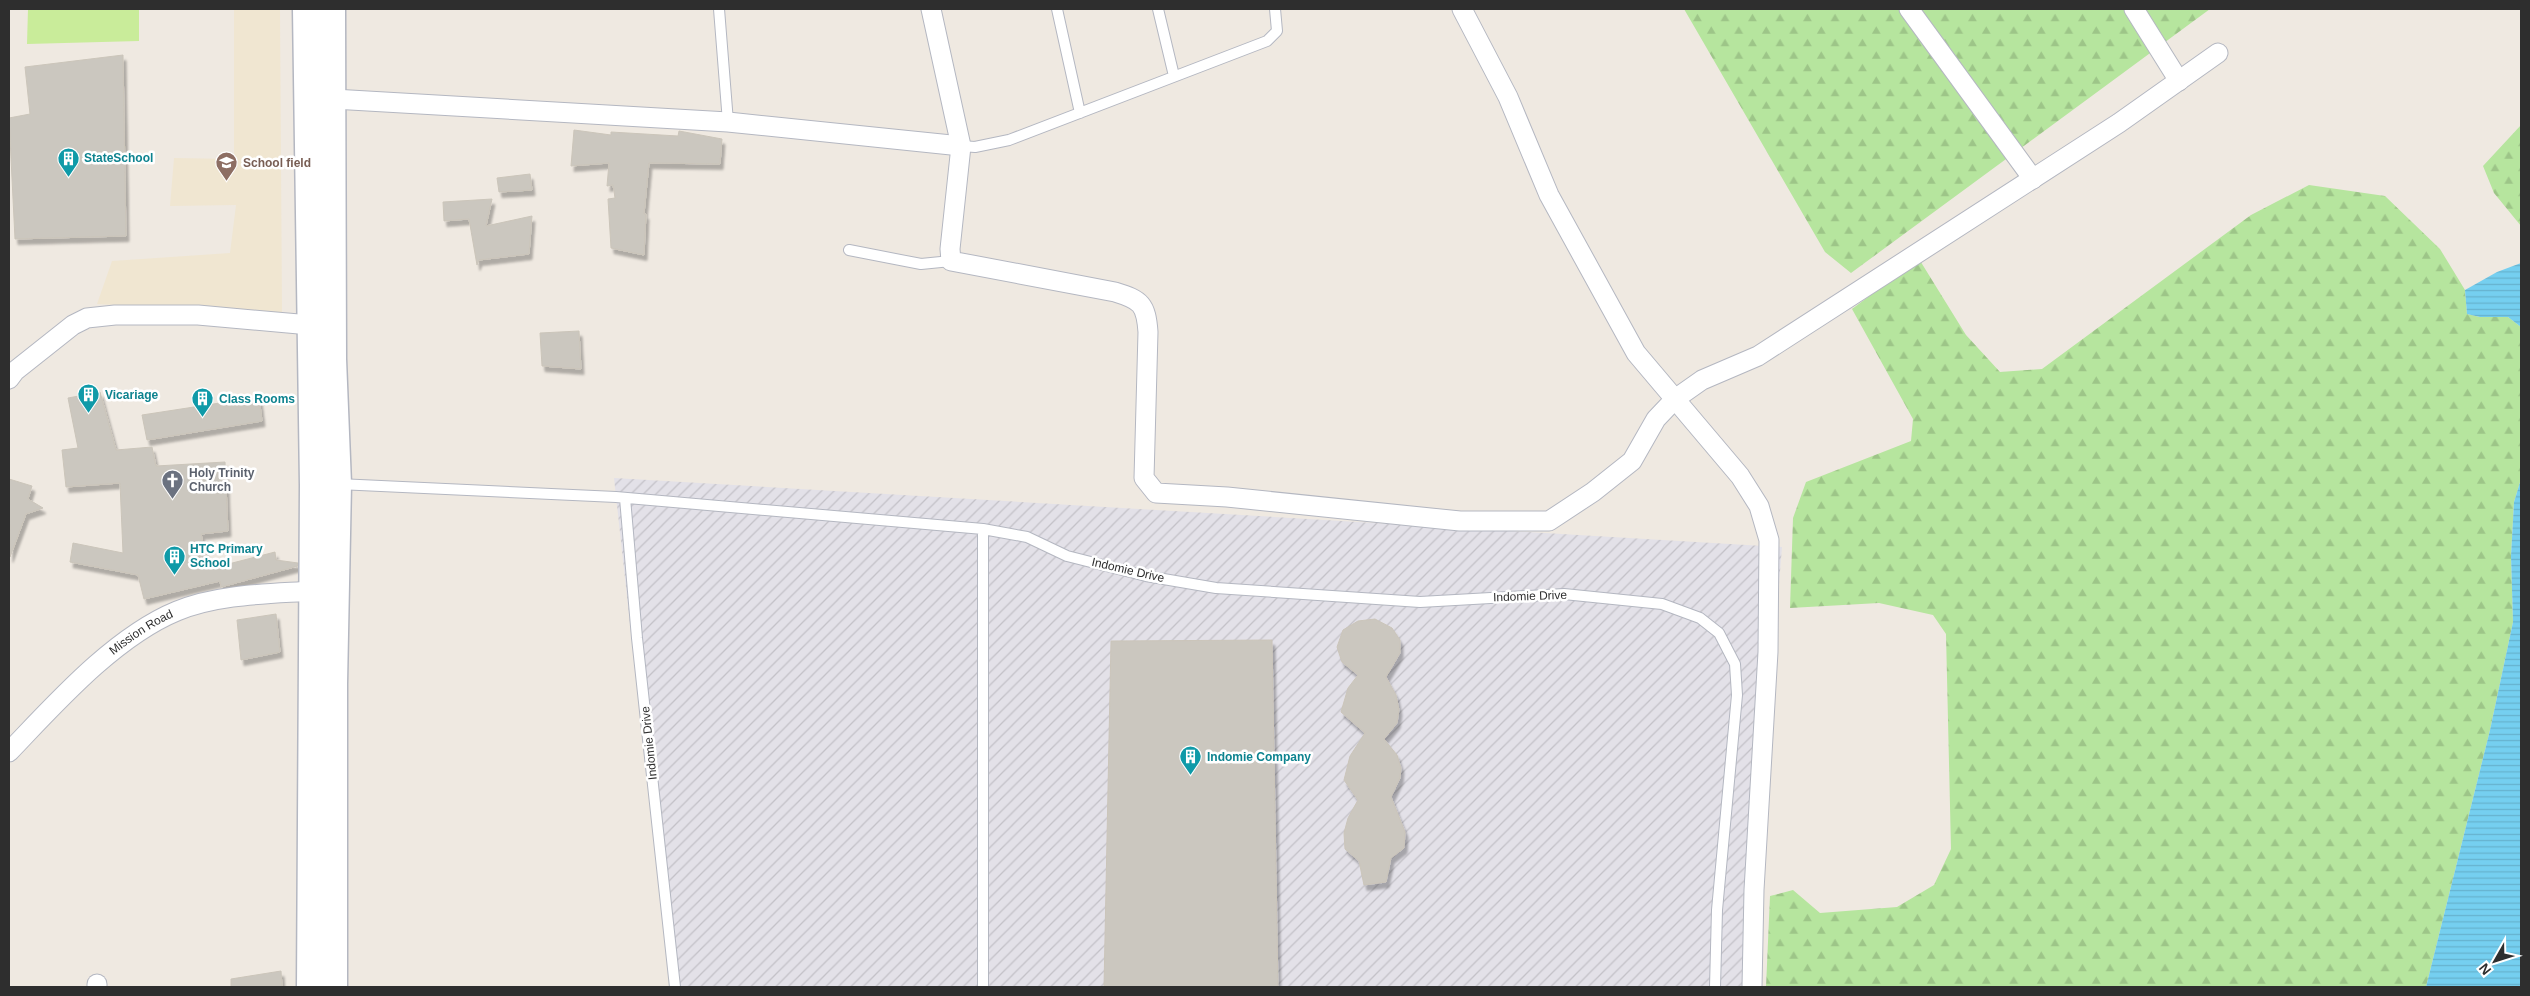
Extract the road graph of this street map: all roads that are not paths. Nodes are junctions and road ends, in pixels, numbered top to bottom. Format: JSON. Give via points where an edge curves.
{"nodes":[{"id":1,"x":306,"y":9,"type":"edge"},
{"id":2,"x":332,"y":9,"type":"edge"},
{"id":3,"x":719,"y":9,"type":"edge"},
{"id":4,"x":931,"y":9,"type":"edge"},
{"id":5,"x":1057,"y":9,"type":"edge"},
{"id":6,"x":1158,"y":9,"type":"edge"},
{"id":7,"x":1275,"y":9,"type":"edge"},
{"id":8,"x":1462,"y":9,"type":"edge"},
{"id":9,"x":1909,"y":9,"type":"edge"},
{"id":10,"x":2134,"y":9,"type":"edge"},
{"id":11,"x":2218,"y":53,"type":"dead end"},
{"id":12,"x":1174,"y":76,"type":"junction"},
{"id":13,"x":2179,"y":80,"type":"junction"},
{"id":14,"x":333,"y":99,"type":"junction"},
{"id":15,"x":1080,"y":113,"type":"junction"},
{"id":16,"x":728,"y":122,"type":"junction"},
{"id":17,"x":961,"y":146,"type":"junction"},
{"id":18,"x":2034,"y":179,"type":"junction"},
{"id":19,"x":849,"y":250,"type":"dead end"},
{"id":20,"x":952,"y":261,"type":"junction"},
{"id":21,"x":310,"y":325,"type":"junction"},
{"id":22,"x":9,"y":379,"type":"edge"},
{"id":23,"x":1675,"y":399,"type":"junction"},
{"id":24,"x":325,"y":485,"type":"junction"},
{"id":25,"x":625,"y":498,"type":"junction"},
{"id":26,"x":983,"y":529,"type":"junction"},
{"id":27,"x":312,"y":591,"type":"junction"},
{"id":28,"x":9,"y":752,"type":"edge"},
{"id":29,"x":310,"y":987,"type":"edge"},
{"id":30,"x":334,"y":987,"type":"edge"},
{"id":31,"x":675,"y":987,"type":"edge"},
{"id":32,"x":983,"y":987,"type":"edge"},
{"id":33,"x":1714,"y":987,"type":"edge"},
{"id":34,"x":1752,"y":987,"type":"edge"}],
"edges":[{"from":1,"to":21,"type":"main road"},
{"from":2,"to":14,"type":"main road"},
{"from":3,"to":16,"type":"lane"},
{"from":4,"to":17,"type":"street"},
{"from":5,"to":15,"type":"lane"},
{"from":6,"to":12,"type":"lane"},
{"from":7,"to":12,"type":"lane","via":[[1277,31],[1267,41]]},
{"from":8,"to":23,"type":"street","via":[[1508,97],[1550,195],[1636,353]]},
{"from":9,"to":18,"type":"street"},
{"from":10,"to":13,"type":"street"},
{"from":11,"to":13,"type":"street"},
{"from":12,"to":15,"type":"lane"},
{"from":13,"to":18,"type":"street"},
{"from":14,"to":16,"type":"street"},
{"from":14,"to":24,"type":"main road","via":[[333,359]]},
{"from":15,"to":17,"type":"lane","via":[[1009,140],[975,147]]},
{"from":16,"to":17,"type":"street"},
{"from":17,"to":20,"type":"street","via":[[950,249]]},
{"from":18,"to":23,"type":"street","via":[[1758,356],[1702,380]]},
{"from":19,"to":20,"type":"lane","via":[[921,264]]},
{"from":20,"to":23,"type":"street","via":[[1115,292],[1138,300],[1147,315],[1148,332],[1144,478],[1156,493],[1227,497],[1460,521],[1549,521],[1632,461],[1656,419]]},
{"from":21,"to":22,"type":"street","via":[[198,315],[87,318],[73,325]]},
{"from":21,"to":24,"type":"main road"},
{"from":23,"to":34,"type":"street","via":[[1745,484],[1759,506],[1769,540],[1768,652],[1754,890]]},
{"from":24,"to":25,"type":"lane","name":"Indomie Drive"},
{"from":24,"to":27,"type":"main road"},
{"from":24,"to":30,"type":"main road","via":[[334,684]]},
{"from":25,"to":26,"type":"lane","name":"Indomie Drive"},
{"from":25,"to":31,"type":"lane","name":"Indomie Drive"},
{"from":26,"to":32,"type":"lane"},
{"from":26,"to":33,"type":"lane","name":"Indomie Drive","via":[[1027,537],[1067,556],[1146,576],[1216,588],[1420,602],[1564,594],[1662,604],[1700,618],[1719,634],[1728,647],[1735,664],[1737,695],[1717,910]]},
{"from":27,"to":28,"type":"street","name":"Mission Road","via":[[217,600],[178,610],[157,621],[78,681]]},
{"from":27,"to":29,"type":"main road"}]}
